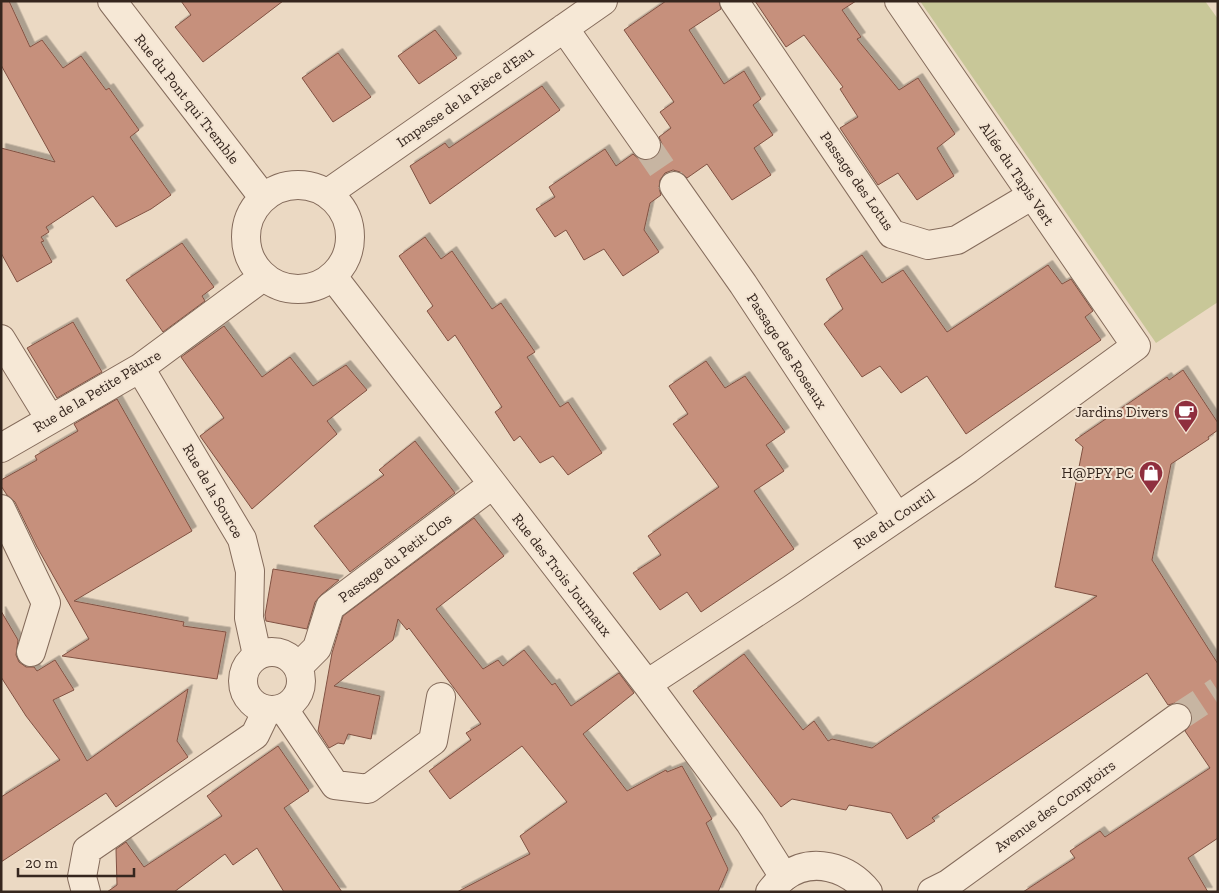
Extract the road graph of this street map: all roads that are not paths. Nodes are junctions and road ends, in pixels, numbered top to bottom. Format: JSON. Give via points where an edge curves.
{"nodes":[{"id":1,"x":112,"y":1,"type":"edge"},
{"id":2,"x":602,"y":1,"type":"edge"},
{"id":3,"x":734,"y":1,"type":"edge"},
{"id":4,"x":899,"y":1,"type":"edge"},
{"id":5,"x":564,"y":28,"type":"junction"},
{"id":6,"x":646,"y":145,"type":"tunnel mouth"},
{"id":7,"x":674,"y":186,"type":"tunnel mouth"},
{"id":8,"x":328,"y":193,"type":"junction"},
{"id":9,"x":1032,"y":196,"type":"junction"},
{"id":10,"x":263,"y":197,"type":"junction"},
{"id":11,"x":263,"y":277,"type":"junction"},
{"id":12,"x":334,"y":278,"type":"junction"},
{"id":13,"x":1,"y":339,"type":"edge"},
{"id":14,"x":1136,"y":346,"type":"joint"},
{"id":15,"x":140,"y":368,"type":"junction"},
{"id":16,"x":50,"y":419,"type":"junction"},
{"id":17,"x":1,"y":448,"type":"edge"},
{"id":18,"x":492,"y":485,"type":"junction"},
{"id":19,"x":1,"y":509,"type":"edge"},
{"id":20,"x":897,"y":517,"type":"junction"},
{"id":21,"x":31,"y":652,"type":"dead end"},
{"id":22,"x":257,"y":655,"type":"junction"},
{"id":23,"x":298,"y":667,"type":"junction"},
{"id":24,"x":647,"y":684,"type":"junction"},
{"id":25,"x":441,"y":697,"type":"dead end"},
{"id":26,"x":275,"y":709,"type":"junction"},
{"id":27,"x":1177,"y":718,"type":"tunnel mouth"},
{"id":28,"x":777,"y":885,"type":"edge"},
{"id":29,"x":86,"y":892,"type":"edge"},
{"id":30,"x":868,"y":892,"type":"edge"},
{"id":31,"x":932,"y":892,"type":"edge"}],
"edges":[{"from":1,"to":10,"type":"street","name":"Rue du Pont qui Tremble"},
{"from":2,"to":5,"type":"street","name":"Impasse de la Pièce d'Eau"},
{"from":3,"to":9,"type":"street","name":"Passage des Lotus","via":[[892,234],[928,245],[957,240]]},
{"from":4,"to":9,"type":"street","name":"Allée du Tapis Vert"},
{"from":5,"to":6,"type":"street"},
{"from":5,"to":8,"type":"street","name":"Impasse de la Pièce d'Eau"},
{"from":7,"to":20,"type":"street","name":"Passage des Roseaux"},
{"from":8,"to":10,"type":"street","via":[[306,184],[283,186]]},
{"from":8,"to":12,"type":"street","via":[[348,218],[351,250]]},
{"from":9,"to":14,"type":"street","name":"Allée du Tapis Vert"},
{"from":10,"to":11,"type":"street","via":[[247,222],[247,252]]},
{"from":11,"to":12,"type":"street","via":[[286,289],[302,290],[311,290]]},
{"from":11,"to":15,"type":"street","name":"Rue de la Petite Pâture"},
{"from":12,"to":18,"type":"street","name":"Rue des Trois Journaux"},
{"from":13,"to":16,"type":"street"},
{"from":14,"to":20,"type":"street","name":"Rue du Courtil"},
{"from":15,"to":16,"type":"street","name":"Rue de la Petite Pâture"},
{"from":15,"to":22,"type":"street","name":"Rue de la Source","via":[[242,539],[250,571],[249,618]]},
{"from":16,"to":17,"type":"street","name":"Rue de la Petite Pâture"},
{"from":18,"to":23,"type":"street","name":"Passage du Petit Clos","via":[[330,606],[317,648]]},
{"from":18,"to":24,"type":"street","name":"Rue des Trois Journaux"},
{"from":19,"to":21,"type":"street","via":[[46,603]]},
{"from":20,"to":24,"type":"street","name":"Rue du Courtil"},
{"from":22,"to":23,"type":"street","via":[[272,651],[287,656]]},
{"from":22,"to":26,"type":"street","via":[[245,668],[242,686],[251,702]]},
{"from":23,"to":26,"type":"street","via":[[301,683],[296,698]]},
{"from":24,"to":28,"type":"street","name":"Rue des Trois Journaux","via":[[750,823]]},
{"from":25,"to":26,"type":"street","via":[[433,741],[368,789],[335,785]]},
{"from":26,"to":29,"type":"street","via":[[255,735],[87,850],[82,877]]},
{"from":27,"to":31,"type":"street","name":"Avenue des Comptoirs","via":[[948,884]]},
{"from":28,"to":30,"type":"street","via":[[800,868],[819,866],[838,869],[854,878]]}]}
